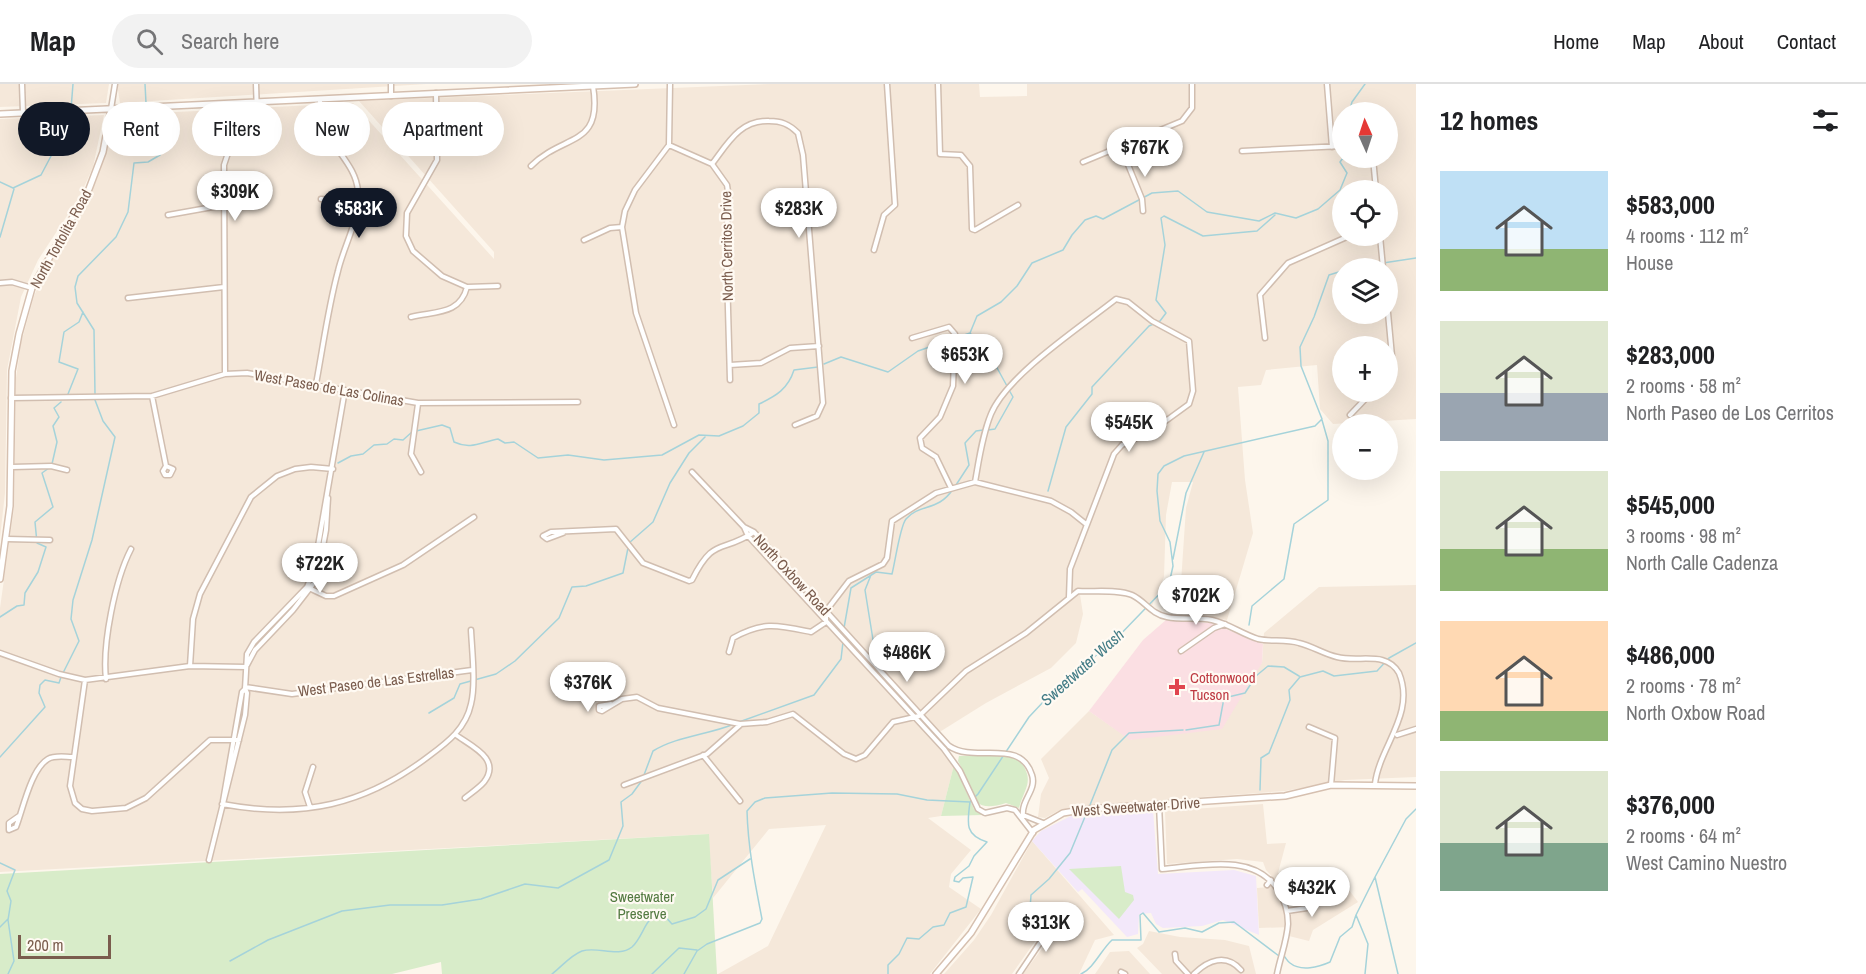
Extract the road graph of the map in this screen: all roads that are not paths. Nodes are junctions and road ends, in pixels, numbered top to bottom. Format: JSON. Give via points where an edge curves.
{"nodes":[{"id":1,"x":22,"y":84,"type":"edge"},
{"id":2,"x":115,"y":84,"type":"edge"},
{"id":3,"x":256,"y":84,"type":"edge"},
{"id":4,"x":391,"y":84,"type":"edge"},
{"id":5,"x":634,"y":84,"type":"edge"},
{"id":6,"x":670,"y":84,"type":"edge"},
{"id":7,"x":887,"y":84,"type":"edge"},
{"id":8,"x":938,"y":84,"type":"edge"},
{"id":9,"x":1192,"y":84,"type":"edge"},
{"id":10,"x":1327,"y":84,"type":"edge"},
{"id":11,"x":558,"y":86,"type":"edge"},
{"id":12,"x":593,"y":86,"type":"junction"},
{"id":13,"x":527,"y":87,"type":"edge"},
{"id":14,"x":436,"y":93,"type":"junction"},
{"id":15,"x":391,"y":96,"type":"junction"},
{"id":16,"x":320,"y":99,"type":"junction"},
{"id":17,"x":23,"y":102,"type":"edge"},
{"id":18,"x":112,"y":102,"type":"edge"},
{"id":19,"x":257,"y":102,"type":"joint"},
{"id":20,"x":18,"y":113,"type":"edge"},
{"id":21,"x":0,"y":114,"type":"edge"},
{"id":22,"x":669,"y":145,"type":"junction"},
{"id":23,"x":1120,"y":145,"type":"junction"},
{"id":24,"x":1332,"y":147,"type":"joint"},
{"id":25,"x":1242,"y":151,"type":"dead end"},
{"id":26,"x":102,"y":155,"type":"edge"},
{"id":27,"x":227,"y":156,"type":"edge"},
{"id":28,"x":1083,"y":162,"type":"dead end"},
{"id":29,"x":712,"y":164,"type":"junction"},
{"id":30,"x":531,"y":166,"type":"dead end"},
{"id":31,"x":321,"y":200,"type":"dead end"},
{"id":32,"x":358,"y":202,"type":"junction"},
{"id":33,"x":224,"y":205,"type":"junction"},
{"id":34,"x":1018,"y":205,"type":"dead end"},
{"id":35,"x":1143,"y":211,"type":"dead end"},
{"id":36,"x":168,"y":215,"type":"dead end"},
{"id":37,"x":622,"y":227,"type":"junction"},
{"id":38,"x":584,"y":240,"type":"dead end"},
{"id":39,"x":1332,"y":243,"type":"edge"},
{"id":40,"x":874,"y":250,"type":"dead end"},
{"id":41,"x":0,"y":284,"type":"edge"},
{"id":42,"x":498,"y":286,"type":"dead end"},
{"id":43,"x":224,"y":287,"type":"junction"},
{"id":44,"x":467,"y":287,"type":"junction"},
{"id":45,"x":32,"y":288,"type":"junction"},
{"id":46,"x":128,"y":298,"type":"dead end"},
{"id":47,"x":411,"y":317,"type":"dead end"},
{"id":48,"x":912,"y":338,"type":"dead end"},
{"id":49,"x":1265,"y":338,"type":"dead end"},
{"id":50,"x":819,"y":346,"type":"junction"},
{"id":51,"x":730,"y":365,"type":"junction"},
{"id":52,"x":225,"y":374,"type":"junction"},
{"id":53,"x":730,"y":381,"type":"dead end"},
{"id":54,"x":316,"y":384,"type":"junction"},
{"id":55,"x":345,"y":390,"type":"junction"},
{"id":56,"x":152,"y":396,"type":"junction"},
{"id":57,"x":11,"y":398,"type":"junction"},
{"id":58,"x":578,"y":402,"type":"dead end"},
{"id":59,"x":1362,"y":402,"type":"edge"},
{"id":60,"x":418,"y":404,"type":"junction"},
{"id":61,"x":1351,"y":414,"type":"edge"},
{"id":62,"x":674,"y":425,"type":"dead end"},
{"id":63,"x":795,"y":425,"type":"dead end"},
{"id":64,"x":166,"y":466,"type":"dead end"},
{"id":65,"x":12,"y":467,"type":"junction"},
{"id":66,"x":333,"y":469,"type":"junction"},
{"id":67,"x":67,"y":470,"type":"dead end"},
{"id":68,"x":421,"y":472,"type":"dead end"},
{"id":69,"x":692,"y":472,"type":"dead end"},
{"id":70,"x":975,"y":482,"type":"junction"},
{"id":71,"x":951,"y":488,"type":"junction"},
{"id":72,"x":474,"y":517,"type":"dead end"},
{"id":73,"x":1086,"y":524,"type":"junction"},
{"id":74,"x":744,"y":526,"type":"junction"},
{"id":75,"x":754,"y":532,"type":"junction"},
{"id":76,"x":563,"y":533,"type":"dead end"},
{"id":77,"x":748,"y":536,"type":"junction"},
{"id":78,"x":7,"y":539,"type":"junction"},
{"id":79,"x":50,"y":540,"type":"dead end"},
{"id":80,"x":131,"y":549,"type":"dead end"},
{"id":81,"x":0,"y":579,"type":"edge"},
{"id":82,"x":309,"y":588,"type":"junction"},
{"id":83,"x":1069,"y":597,"type":"junction"},
{"id":84,"x":826,"y":612,"type":"junction"},
{"id":85,"x":826,"y":622,"type":"junction"},
{"id":86,"x":1226,"y":623,"type":"junction"},
{"id":87,"x":471,"y":630,"type":"dead end"},
{"id":88,"x":1180,"y":651,"type":"dead end"},
{"id":89,"x":729,"y":652,"type":"dead end"},
{"id":90,"x":0,"y":653,"type":"edge"},
{"id":91,"x":190,"y":666,"type":"junction"},
{"id":92,"x":246,"y":666,"type":"junction"},
{"id":93,"x":472,"y":670,"type":"junction"},
{"id":94,"x":106,"y":679,"type":"junction"},
{"id":95,"x":85,"y":680,"type":"junction"},
{"id":96,"x":245,"y":688,"type":"junction"},
{"id":97,"x":611,"y":704,"type":"dead end"},
{"id":98,"x":921,"y":714,"type":"junction"},
{"id":99,"x":914,"y":716,"type":"junction"},
{"id":100,"x":740,"y":724,"type":"junction"},
{"id":101,"x":1309,"y":727,"type":"dead end"},
{"id":102,"x":1416,"y":729,"type":"edge"},
{"id":103,"x":456,"y":735,"type":"junction"},
{"id":104,"x":1397,"y":735,"type":"junction"},
{"id":105,"x":236,"y":740,"type":"junction"},
{"id":106,"x":702,"y":755,"type":"junction"},
{"id":107,"x":72,"y":757,"type":"junction"},
{"id":108,"x":313,"y":767,"type":"dead end"},
{"id":109,"x":1375,"y":784,"type":"junction"},
{"id":110,"x":624,"y":785,"type":"dead end"},
{"id":111,"x":1331,"y":785,"type":"junction"},
{"id":112,"x":1416,"y":786,"type":"edge"},
{"id":113,"x":465,"y":798,"type":"dead end"},
{"id":114,"x":740,"y":801,"type":"dead end"},
{"id":115,"x":223,"y":803,"type":"junction"},
{"id":116,"x":1159,"y":805,"type":"junction"},
{"id":117,"x":310,"y":807,"type":"junction"},
{"id":118,"x":19,"y":816,"type":"dead end"},
{"id":119,"x":1043,"y":823,"type":"junction"},
{"id":120,"x":1033,"y":833,"type":"junction"},
{"id":121,"x":209,"y":860,"type":"dead end"},
{"id":122,"x":1271,"y":880,"type":"junction"},
{"id":123,"x":1267,"y":885,"type":"dead end"},
{"id":124,"x":1326,"y":898,"type":"dead end"},
{"id":125,"x":1287,"y":911,"type":"junction"},
{"id":126,"x":1060,"y":918,"type":"dead end"},
{"id":127,"x":1175,"y":954,"type":"dead end"},
{"id":128,"x":1241,"y":970,"type":"dead end"},
{"id":129,"x":936,"y":974,"type":"edge"},
{"id":130,"x":1019,"y":974,"type":"edge"},
{"id":131,"x":1188,"y":974,"type":"edge"},
{"id":132,"x":1194,"y":974,"type":"edge"},
{"id":133,"x":1276,"y":974,"type":"edge"}],
"edges":[{"from":1,"to":17,"type":"street"},
{"from":2,"to":18,"type":"street","name":"North Tortolita Road"},
{"from":3,"to":19,"type":"street"},
{"from":4,"to":15,"type":"street"},
{"from":5,"to":12,"type":"street"},
{"from":6,"to":22,"type":"street"},
{"from":7,"to":40,"type":"street","via":[[894,205],[881,221]]},
{"from":8,"to":34,"type":"street","via":[[940,154],[961,155],[970,166],[972,229]]},
{"from":9,"to":23,"type":"street","via":[[1192,108],[1182,121]]},
{"from":10,"to":24,"type":"street"},
{"from":11,"to":12,"type":"street"},
{"from":11,"to":13,"type":"street"},
{"from":12,"to":30,"type":"street","via":[[594,120],[588,130]]},
{"from":13,"to":14,"type":"street"},
{"from":14,"to":15,"type":"street"},
{"from":14,"to":44,"type":"street","via":[[437,160],[407,213],[404,229],[413,251],[442,276]]},
{"from":15,"to":16,"type":"street"},
{"from":16,"to":19,"type":"street"},
{"from":16,"to":32,"type":"street","via":[[321,122],[356,180]]},
{"from":20,"to":21,"type":"street"},
{"from":22,"to":29,"type":"street"},
{"from":22,"to":37,"type":"street","via":[[635,190]]},
{"from":23,"to":28,"type":"street"},
{"from":23,"to":35,"type":"street","via":[[1143,200]]},
{"from":24,"to":25,"type":"street"},
{"from":26,"to":45,"type":"street","name":"North Tortolita Road","via":[[89,189]]},
{"from":27,"to":33,"type":"street"},
{"from":29,"to":50,"type":"street","via":[[737,131],[757,121],[780,121],[798,133]]},
{"from":29,"to":51,"type":"street","name":"North Cerritos Drive","via":[[724,179],[729,198],[726,238]]},
{"from":31,"to":32,"type":"street"},
{"from":32,"to":54,"type":"street","via":[[332,294]]},
{"from":33,"to":36,"type":"street"},
{"from":33,"to":43,"type":"street"},
{"from":37,"to":38,"type":"street"},
{"from":37,"to":62,"type":"street","via":[[636,313]]},
{"from":39,"to":49,"type":"street","via":[[1288,262],[1260,295]]},
{"from":41,"to":45,"type":"street","via":[[12,282]]},
{"from":42,"to":44,"type":"street"},
{"from":43,"to":46,"type":"street"},
{"from":43,"to":52,"type":"street"},
{"from":44,"to":47,"type":"street","via":[[460,303],[453,308]]},
{"from":45,"to":57,"type":"street","name":"North Tortolita Road","via":[[19,334]]},
{"from":48,"to":71,"type":"street","via":[[949,327],[955,334],[953,386],[940,417],[920,438],[922,448],[936,457]]},
{"from":50,"to":51,"type":"street","via":[[790,348],[761,363]]},
{"from":50,"to":63,"type":"street","via":[[823,403],[817,416]]},
{"from":51,"to":53,"type":"street","name":"North Cerritos Drive"},
{"from":52,"to":54,"type":"street","name":"West Paseo de Las Colinas","via":[[247,373]]},
{"from":52,"to":56,"type":"street","name":"West Paseo de Las Colinas"},
{"from":54,"to":55,"type":"street","name":"West Paseo de Las Colinas"},
{"from":55,"to":60,"type":"street","name":"West Paseo de Las Colinas"},
{"from":55,"to":66,"type":"street"},
{"from":56,"to":57,"type":"street","name":"West Paseo de Las Colinas"},
{"from":56,"to":64,"type":"street"},
{"from":57,"to":65,"type":"street","name":"North Tortolita Road"},
{"from":58,"to":60,"type":"street","name":"West Paseo de Las Colinas"},
{"from":59,"to":61,"type":"street"},
{"from":60,"to":68,"type":"street","via":[[411,454]]},
{"from":65,"to":67,"type":"street","via":[[51,466]]},
{"from":65,"to":78,"type":"street","name":"North Tortolita Road"},
{"from":66,"to":82,"type":"street","via":[[320,568]]},
{"from":66,"to":91,"type":"street","via":[[295,469],[277,476],[250,497],[200,594],[193,619]]},
{"from":69,"to":74,"type":"street","name":"North Oxbow Road"},
{"from":70,"to":71,"type":"street"},
{"from":70,"to":73,"type":"street","via":[[1051,501]]},
{"from":70,"to":73,"type":"street","via":[[992,413],[1010,383],[1116,299],[1128,302],[1152,321],[1189,341],[1193,391],[1189,404],[1156,428],[1122,445],[1114,454]]},
{"from":71,"to":84,"type":"street","via":[[891,521],[883,564],[849,580]]},
{"from":72,"to":82,"type":"street","via":[[381,577],[334,596]]},
{"from":73,"to":83,"type":"street","via":[[1070,569]]},
{"from":74,"to":75,"type":"street","name":"North Oxbow Road"},
{"from":74,"to":77,"type":"street","name":"North Oxbow Road"},
{"from":75,"to":77,"type":"street"},
{"from":75,"to":84,"type":"street","name":"North Oxbow Road"},
{"from":76,"to":77,"type":"street","via":[[616,529],[643,563],[689,580],[704,556]]},
{"from":77,"to":85,"type":"street","name":"North Oxbow Road"},
{"from":78,"to":79,"type":"street"},
{"from":78,"to":81,"type":"street","name":"North Tortolita Road"},
{"from":80,"to":94,"type":"street","via":[[122,566],[117,591],[105,657]]},
{"from":82,"to":92,"type":"street"},
{"from":83,"to":86,"type":"street","via":[[1078,591],[1131,595],[1154,613],[1167,617]]},
{"from":83,"to":98,"type":"street","via":[[1026,633],[966,671]]},
{"from":84,"to":85,"type":"street"},
{"from":84,"to":98,"type":"street","name":"North Oxbow Road"},
{"from":85,"to":89,"type":"street","via":[[811,632],[762,625],[733,638]]},
{"from":85,"to":99,"type":"street","name":"North Oxbow Road"},
{"from":86,"to":88,"type":"street"},
{"from":86,"to":104,"type":"street","via":[[1261,639],[1286,640],[1338,657],[1381,658],[1391,663],[1405,694]]},
{"from":87,"to":93,"type":"street"},
{"from":90,"to":95,"type":"street"},
{"from":91,"to":92,"type":"street"},
{"from":91,"to":94,"type":"street"},
{"from":92,"to":96,"type":"street"},
{"from":93,"to":96,"type":"street","name":"West Paseo de Las Estrellas","via":[[292,694]]},
{"from":93,"to":103,"type":"street","via":[[471,704]]},
{"from":94,"to":95,"type":"street"},
{"from":95,"to":107,"type":"street"},
{"from":96,"to":105,"type":"street"},
{"from":97,"to":100,"type":"street","via":[[637,697],[658,708]]},
{"from":98,"to":99,"type":"street"},
{"from":98,"to":119,"type":"street","name":"North Oxbow Road","via":[[957,752],[1010,754],[1024,760],[1033,776],[1023,815]]},
{"from":99,"to":100,"type":"street","via":[[893,723],[866,755],[856,759],[793,714],[767,722]]},
{"from":99,"to":120,"type":"street","name":"North Oxbow Road","via":[[956,764],[978,809],[985,813],[1015,810]]},
{"from":100,"to":106,"type":"street"},
{"from":101,"to":111,"type":"street","via":[[1335,738]]},
{"from":102,"to":104,"type":"street"},
{"from":103,"to":113,"type":"street","via":[[479,749],[489,765],[483,783]]},
{"from":103,"to":117,"type":"street","via":[[387,785],[341,802]]},
{"from":104,"to":109,"type":"street","via":[[1379,764]]},
{"from":105,"to":107,"type":"street","via":[[210,740],[146,798],[116,810],[92,811],[75,803],[70,786]]},
{"from":105,"to":115,"type":"street"},
{"from":106,"to":110,"type":"street"},
{"from":106,"to":114,"type":"street"},
{"from":107,"to":118,"type":"street","via":[[52,757],[44,763]]},
{"from":108,"to":117,"type":"street","via":[[305,792]]},
{"from":109,"to":111,"type":"street","name":"West Sweetwater Drive"},
{"from":109,"to":112,"type":"street","name":"West Sweetwater Drive"},
{"from":111,"to":116,"type":"street","name":"West Sweetwater Drive","via":[[1285,796]]},
{"from":115,"to":117,"type":"street","via":[[250,809]]},
{"from":115,"to":121,"type":"street"},
{"from":116,"to":119,"type":"street","name":"West Sweetwater Drive","via":[[1086,809],[1063,813]]},
{"from":116,"to":122,"type":"street","via":[[1162,869],[1235,864],[1257,869]]},
{"from":119,"to":120,"type":"street","name":"West Sweetwater Drive"},
{"from":120,"to":129,"type":"street","name":"West Sweetwater Drive","via":[[971,933]]},
{"from":122,"to":123,"type":"street"},
{"from":122,"to":125,"type":"street","via":[[1284,898]]},
{"from":124,"to":125,"type":"street","via":[[1307,908]]},
{"from":125,"to":133,"type":"street","via":[[1288,927]]},
{"from":126,"to":130,"type":"street"},
{"from":127,"to":131,"type":"street","via":[[1176,962]]},
{"from":128,"to":132,"type":"street","via":[[1228,960],[1216,960]]}]}
